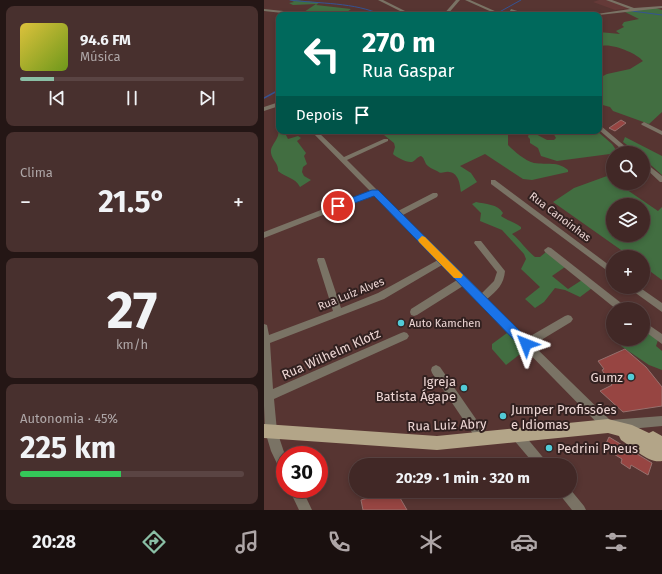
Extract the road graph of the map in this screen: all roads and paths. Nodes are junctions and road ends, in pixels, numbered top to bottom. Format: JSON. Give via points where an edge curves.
{"nodes":[{"id":1,"x":380,"y":0,"type":"edge"},
{"id":2,"x":451,"y":0,"type":"edge"},
{"id":3,"x":467,"y":0,"type":"edge"},
{"id":4,"x":608,"y":0,"type":"edge"},
{"id":5,"x":457,"y":1,"type":"edge"},
{"id":6,"x":662,"y":7,"type":"edge"},
{"id":7,"x":636,"y":9,"type":"junction"},
{"id":8,"x":264,"y":10,"type":"edge"},
{"id":9,"x":511,"y":10,"type":"dead end"},
{"id":10,"x":283,"y":12,"type":"edge"},
{"id":11,"x":405,"y":12,"type":"edge"},
{"id":12,"x":448,"y":12,"type":"edge"},
{"id":13,"x":495,"y":12,"type":"dead end"},
{"id":14,"x":517,"y":12,"type":"edge"},
{"id":15,"x":602,"y":14,"type":"edge"},
{"id":16,"x":276,"y":103,"type":"edge"},
{"id":17,"x":264,"y":108,"type":"edge"},
{"id":18,"x":644,"y":124,"type":"dead end"},
{"id":19,"x":602,"y":130,"type":"edge"},
{"id":20,"x":662,"y":133,"type":"edge"},
{"id":21,"x":317,"y":134,"type":"edge"},
{"id":22,"x":386,"y":140,"type":"dead end"},
{"id":23,"x":620,"y":146,"type":"edge"},
{"id":24,"x":342,"y":160,"type":"junction"},
{"id":25,"x":650,"y":169,"type":"edge"},
{"id":26,"x":662,"y":180,"type":"edge"},
{"id":27,"x":493,"y":182,"type":"dead end"},
{"id":28,"x":375,"y":192,"type":"junction"},
{"id":29,"x":435,"y":196,"type":"dead end"},
{"id":30,"x":397,"y":215,"type":"junction"},
{"id":31,"x":264,"y":235,"type":"edge"},
{"id":32,"x":478,"y":243,"type":"dead end"},
{"id":33,"x":548,"y":250,"type":"dead end"},
{"id":34,"x":320,"y":260,"type":"dead end"},
{"id":35,"x":443,"y":261,"type":"junction"},
{"id":36,"x":606,"y":267,"type":"edge"},
{"id":37,"x":463,"y":281,"type":"junction"},
{"id":38,"x":643,"y":294,"type":"edge"},
{"id":39,"x":481,"y":298,"type":"junction"},
{"id":40,"x":613,"y":302,"type":"edge"},
{"id":41,"x":662,"y":308,"type":"edge"},
{"id":42,"x":338,"y":312,"type":"junction"},
{"id":43,"x":414,"y":312,"type":"dead end"},
{"id":44,"x":568,"y":319,"type":"dead end"},
{"id":45,"x":264,"y":328,"type":"edge"},
{"id":46,"x":650,"y":331,"type":"edge"},
{"id":47,"x":404,"y":336,"type":"dead end"},
{"id":48,"x":662,"y":340,"type":"edge"},
{"id":49,"x":265,"y":341,"type":"edge"},
{"id":50,"x":526,"y":344,"type":"junction"},
{"id":51,"x":436,"y":370,"type":"dead end"},
{"id":52,"x":268,"y":396,"type":"junction"},
{"id":53,"x":662,"y":421,"type":"edge"},
{"id":54,"x":608,"y":426,"type":"junction"},
{"id":55,"x":267,"y":431,"type":"edge"},
{"id":56,"x":517,"y":435,"type":"junction"},
{"id":57,"x":484,"y":439,"type":"junction"},
{"id":58,"x":657,"y":447,"type":"edge"},
{"id":59,"x":276,"y":449,"type":"edge"},
{"id":60,"x":536,"y":458,"type":"edge"},
{"id":61,"x":300,"y":498,"type":"edge"},
{"id":62,"x":570,"y":498,"type":"edge"},
{"id":63,"x":306,"y":510,"type":"edge"},
{"id":64,"x":580,"y":510,"type":"edge"}],
"edges":[{"from":1,"to":11,"type":"street"},
{"from":2,"to":5,"type":"street"},
{"from":3,"to":13,"type":"street"},
{"from":4,"to":7,"type":"street"},
{"from":5,"to":12,"type":"street"},
{"from":6,"to":7,"type":"street"},
{"from":7,"to":15,"type":"street"},
{"from":8,"to":10,"type":"street"},
{"from":9,"to":14,"type":"street"},
{"from":16,"to":17,"type":"street"},
{"from":18,"to":20,"type":"street"},
{"from":19,"to":23,"type":"street"},
{"from":21,"to":24,"type":"street"},
{"from":22,"to":24,"type":"street"},
{"from":24,"to":28,"type":"street"},
{"from":25,"to":26,"type":"street"},
{"from":27,"to":36,"type":"street","name":"Rua Canoinhas"},
{"from":28,"to":30,"type":"street"},
{"from":28,"to":31,"type":"street"},
{"from":29,"to":30,"type":"street"},
{"from":30,"to":35,"type":"street"},
{"from":32,"to":39,"type":"street","via":[[501,271],[500,281]]},
{"from":33,"to":40,"type":"street"},
{"from":34,"to":42,"type":"street"},
{"from":35,"to":37,"type":"street"},
{"from":35,"to":42,"type":"street","name":"Rua Luiz Alves","via":[[391,291]]},
{"from":37,"to":39,"type":"street"},
{"from":37,"to":43,"type":"street"},
{"from":38,"to":41,"type":"street"},
{"from":39,"to":50,"type":"street"},
{"from":42,"to":49,"type":"street","name":"Rua Luiz Alves"},
{"from":44,"to":50,"type":"street"},
{"from":45,"to":49,"type":"street"},
{"from":46,"to":48,"type":"street"},
{"from":47,"to":52,"type":"street","name":"Rua Wilhelm Klotz"},
{"from":49,"to":52,"type":"street"},
{"from":50,"to":54,"type":"street"},
{"from":51,"to":57,"type":"street"},
{"from":52,"to":55,"type":"street"},
{"from":53,"to":54,"type":"street"},
{"from":54,"to":56,"type":"main road","name":"Rua Luiz Abry"},
{"from":54,"to":58,"type":"main road"},
{"from":55,"to":57,"type":"main road","name":"Rua Luiz Abry","via":[[422,443]]},
{"from":55,"to":59,"type":"street"},
{"from":56,"to":57,"type":"main road","name":"Rua Luiz Abry"},
{"from":56,"to":60,"type":"street"},
{"from":61,"to":63,"type":"street"},
{"from":62,"to":64,"type":"street"}]}
